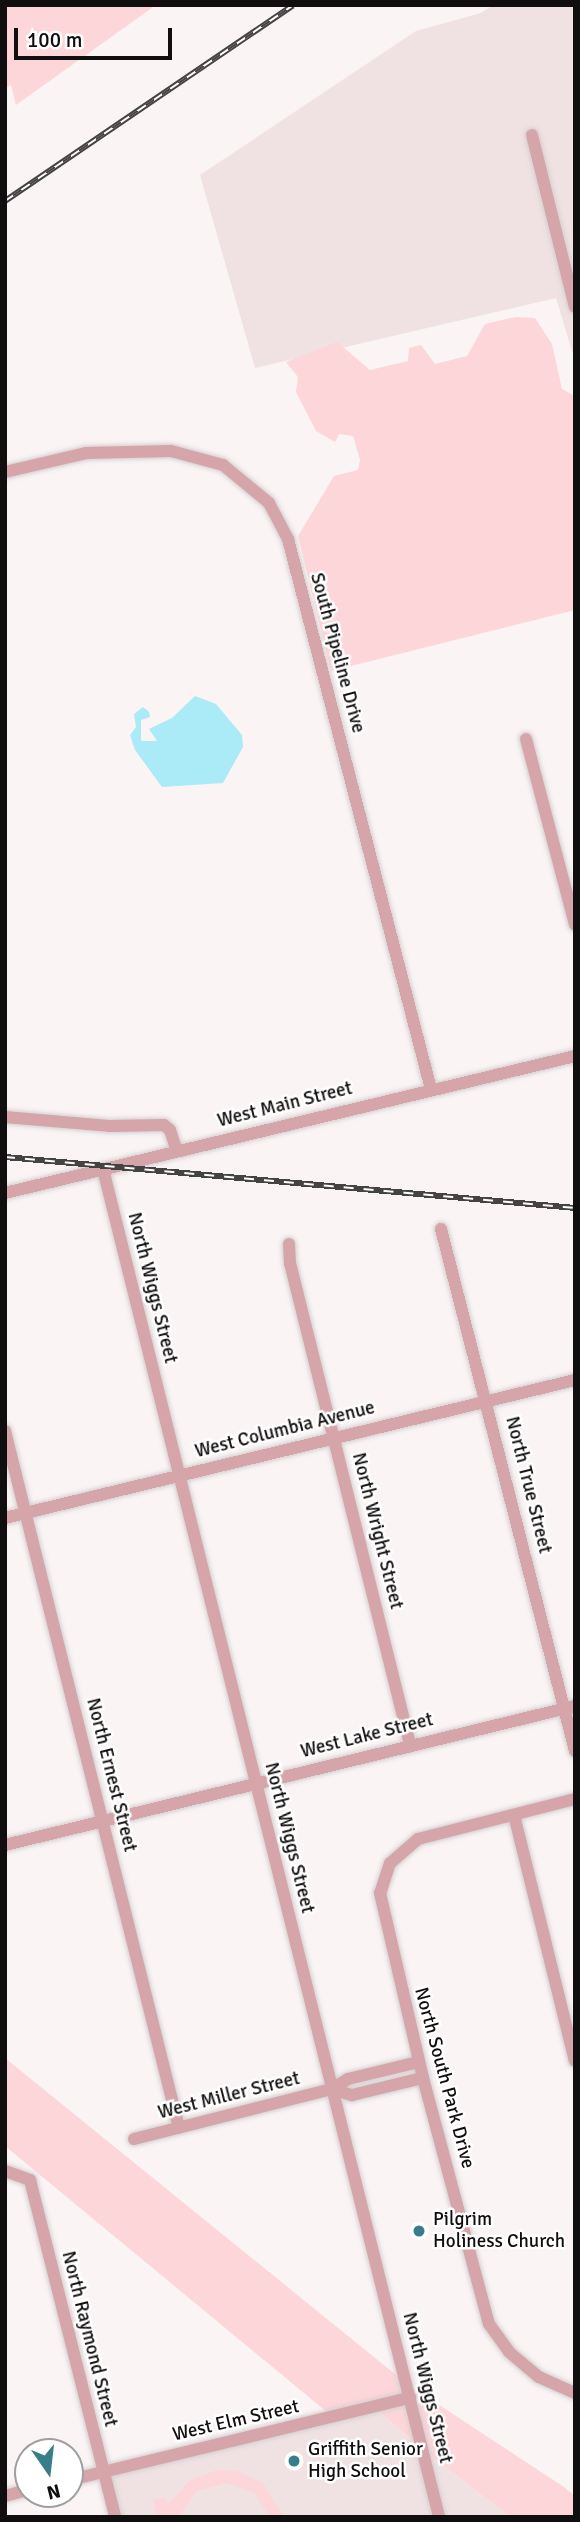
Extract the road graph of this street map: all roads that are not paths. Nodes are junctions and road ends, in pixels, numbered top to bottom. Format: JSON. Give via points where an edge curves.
{"nodes":[{"id":1,"x":531,"y":135,"type":"dead end"},
{"id":2,"x":575,"y":307,"type":"edge"},
{"id":3,"x":5,"y":472,"type":"edge"},
{"id":4,"x":526,"y":738,"type":"dead end"},
{"id":5,"x":575,"y":925,"type":"edge"},
{"id":6,"x":575,"y":1056,"type":"edge"},
{"id":7,"x":431,"y":1090,"type":"junction"},
{"id":8,"x":5,"y":1117,"type":"edge"},
{"id":9,"x":177,"y":1151,"type":"junction"},
{"id":10,"x":103,"y":1169,"type":"junction"},
{"id":11,"x":5,"y":1193,"type":"edge"},
{"id":12,"x":441,"y":1229,"type":"dead end"},
{"id":13,"x":289,"y":1244,"type":"dead end"},
{"id":14,"x":575,"y":1380,"type":"edge"},
{"id":15,"x":488,"y":1401,"type":"junction"},
{"id":16,"x":5,"y":1431,"type":"edge"},
{"id":17,"x":334,"y":1438,"type":"junction"},
{"id":18,"x":179,"y":1476,"type":"junction"},
{"id":19,"x":26,"y":1513,"type":"junction"},
{"id":20,"x":5,"y":1518,"type":"edge"},
{"id":21,"x":569,"y":1707,"type":"edge"},
{"id":22,"x":410,"y":1746,"type":"junction"},
{"id":23,"x":575,"y":1751,"type":"edge"},
{"id":24,"x":256,"y":1783,"type":"junction"},
{"id":25,"x":575,"y":1800,"type":"edge"},
{"id":26,"x":514,"y":1815,"type":"junction"},
{"id":27,"x":102,"y":1820,"type":"junction"},
{"id":28,"x":5,"y":1844,"type":"edge"},
{"id":29,"x":575,"y":2061,"type":"edge"},
{"id":30,"x":419,"y":2062,"type":"junction"},
{"id":31,"x":423,"y":2078,"type":"junction"},
{"id":32,"x":332,"y":2089,"type":"junction"},
{"id":33,"x":179,"y":2128,"type":"junction"},
{"id":34,"x":134,"y":2139,"type":"dead end"},
{"id":35,"x":5,"y":2171,"type":"edge"},
{"id":36,"x":575,"y":2393,"type":"edge"},
{"id":37,"x":410,"y":2398,"type":"junction"},
{"id":38,"x":103,"y":2472,"type":"junction"},
{"id":39,"x":84,"y":2477,"type":"edge"},
{"id":40,"x":115,"y":2517,"type":"edge"},
{"id":41,"x":439,"y":2517,"type":"edge"}],
"edges":[{"from":1,"to":2,"type":"street"},
{"from":3,"to":7,"type":"street","name":"South Pipeline Drive","via":[[86,453],[171,451],[223,465],[269,503],[288,539]]},
{"from":4,"to":5,"type":"street"},
{"from":6,"to":7,"type":"street","name":"West Main Street"},
{"from":7,"to":9,"type":"street","name":"West Main Street"},
{"from":8,"to":9,"type":"street","via":[[109,1126],[164,1125],[170,1129]]},
{"from":9,"to":10,"type":"street","name":"West Main Street"},
{"from":10,"to":11,"type":"street","name":"West Main Street"},
{"from":10,"to":18,"type":"street","name":"North Wiggs Street"},
{"from":12,"to":15,"type":"street","name":"North True Street"},
{"from":13,"to":17,"type":"street","name":"North Wright Street"},
{"from":14,"to":15,"type":"street","name":"West Columbia Avenue"},
{"from":15,"to":17,"type":"street","name":"West Columbia Avenue"},
{"from":15,"to":21,"type":"street","name":"North True Street"},
{"from":16,"to":19,"type":"street","name":"North Ernest Street"},
{"from":17,"to":18,"type":"street","name":"West Columbia Avenue"},
{"from":17,"to":22,"type":"street","name":"North Wright Street"},
{"from":18,"to":19,"type":"street","name":"West Columbia Avenue"},
{"from":18,"to":24,"type":"street","name":"North Wiggs Street"},
{"from":19,"to":20,"type":"street","name":"West Columbia Avenue"},
{"from":19,"to":27,"type":"street","name":"North Ernest Street"},
{"from":21,"to":22,"type":"street","name":"West Lake Street"},
{"from":21,"to":23,"type":"street","name":"North True Street"},
{"from":22,"to":24,"type":"street","name":"West Lake Street"},
{"from":24,"to":27,"type":"street","name":"West Lake Street"},
{"from":24,"to":32,"type":"street","name":"North Wiggs Street"},
{"from":25,"to":26,"type":"street","name":"North South Park Drive"},
{"from":26,"to":29,"type":"street"},
{"from":26,"to":30,"type":"street","name":"North South Park Drive","via":[[418,1839],[398,1852],[386,1869],[382,1910]]},
{"from":27,"to":28,"type":"street","name":"West Lake Street"},
{"from":27,"to":33,"type":"street","name":"North Ernest Street"},
{"from":30,"to":31,"type":"street","name":"North South Park Drive"},
{"from":30,"to":32,"type":"street","name":"West Miller Street","via":[[348,2080]]},
{"from":31,"to":32,"type":"street","name":"West Miller Street","via":[[352,2095]]},
{"from":31,"to":36,"type":"street","name":"North South Park Drive","via":[[489,2324],[509,2352],[539,2377]]},
{"from":32,"to":33,"type":"street","name":"West Miller Street"},
{"from":32,"to":37,"type":"street","name":"North Wiggs Street"},
{"from":33,"to":34,"type":"street","name":"West Miller Street"},
{"from":35,"to":38,"type":"street","name":"North Raymond Street","via":[[30,2180]]},
{"from":37,"to":38,"type":"street","name":"West Elm Street"},
{"from":37,"to":41,"type":"street","name":"North Wiggs Street"},
{"from":38,"to":39,"type":"street","name":"West Elm Street"},
{"from":38,"to":40,"type":"street","name":"North Raymond Street"}]}
